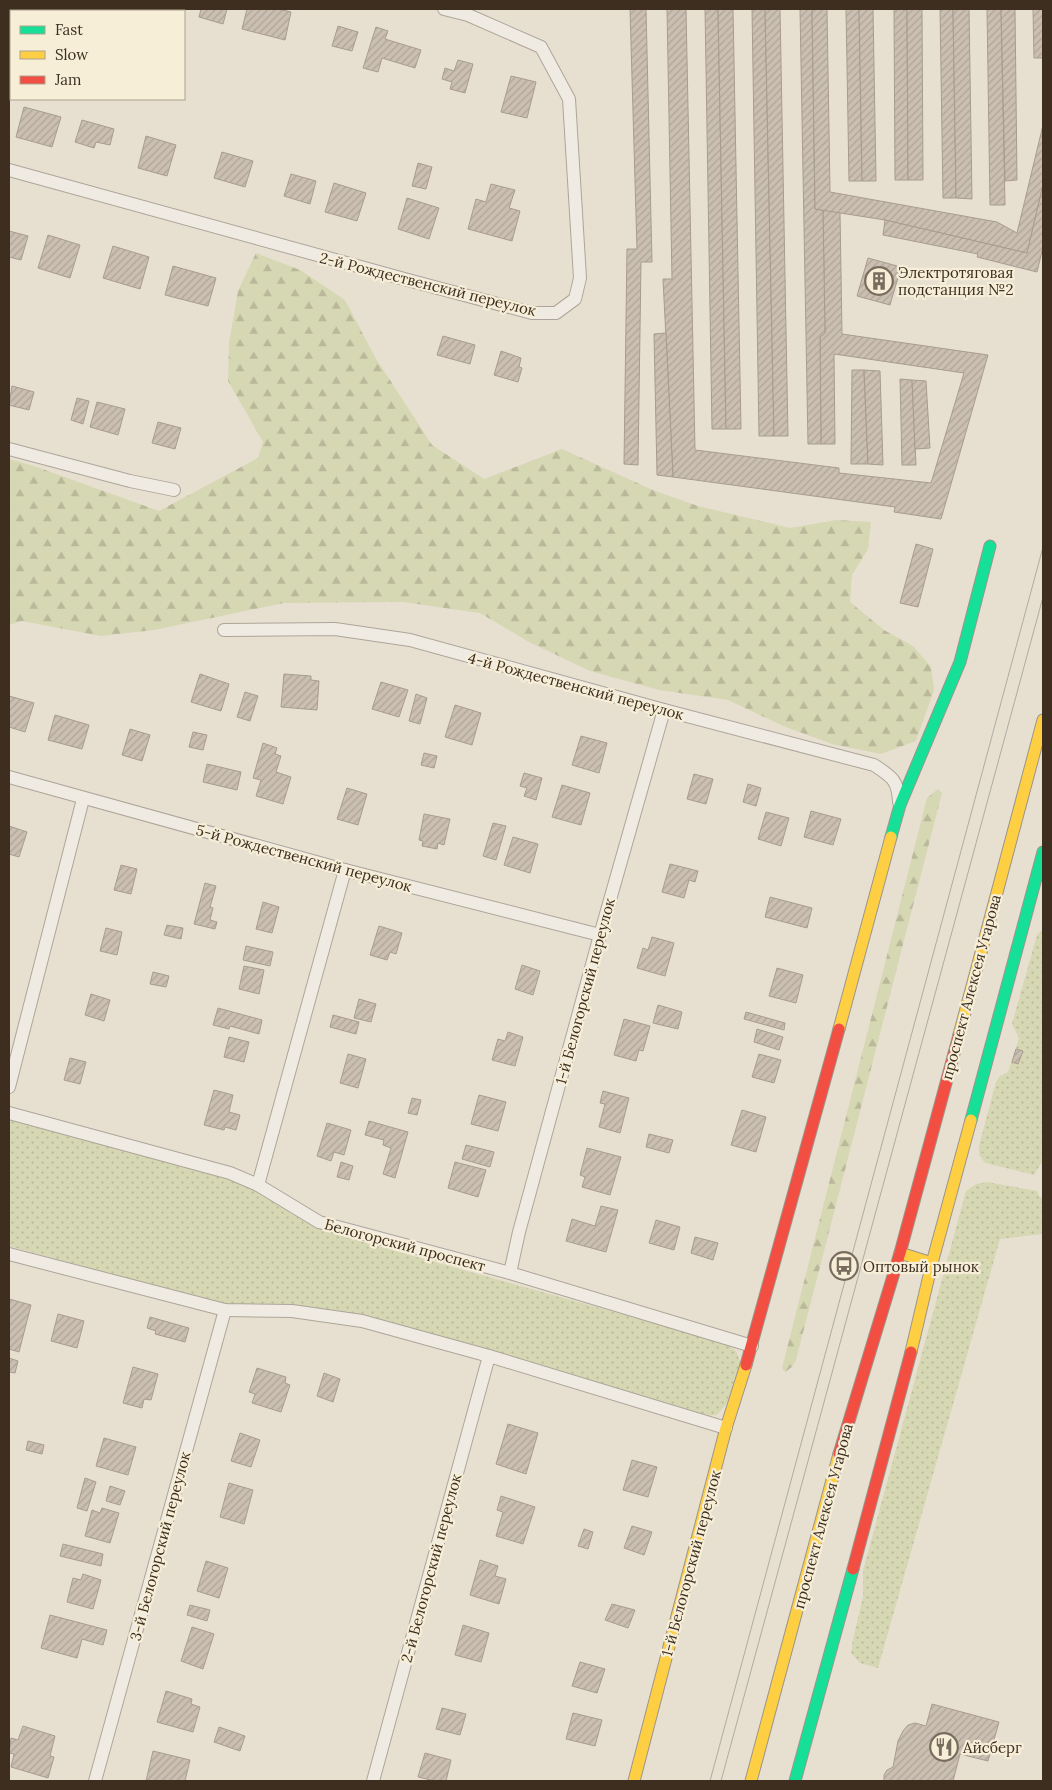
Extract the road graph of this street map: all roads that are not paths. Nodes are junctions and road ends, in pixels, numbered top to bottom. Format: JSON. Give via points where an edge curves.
{"nodes":[{"id":1,"x":444,"y":9,"type":"edge"},
{"id":2,"x":9,"y":170,"type":"edge"},
{"id":3,"x":9,"y":449,"type":"edge"},
{"id":4,"x":174,"y":490,"type":"dead end"},
{"id":5,"x":990,"y":546,"type":"dead end"},
{"id":6,"x":224,"y":630,"type":"dead end"},
{"id":7,"x":664,"y":710,"type":"junction"},
{"id":8,"x":1043,"y":720,"type":"edge"},
{"id":9,"x":9,"y":777,"type":"edge"},
{"id":10,"x":83,"y":799,"type":"junction"},
{"id":11,"x":900,"y":804,"type":"junction"},
{"id":12,"x":1043,"y":852,"type":"edge"},
{"id":13,"x":345,"y":870,"type":"junction"},
{"id":14,"x":600,"y":935,"type":"junction"},
{"id":15,"x":9,"y":1088,"type":"edge"},
{"id":16,"x":9,"y":1113,"type":"edge"},
{"id":17,"x":258,"y":1185,"type":"junction"},
{"id":18,"x":900,"y":1253,"type":"junction"},
{"id":19,"x":9,"y":1254,"type":"edge"},
{"id":20,"x":932,"y":1263,"type":"junction"},
{"id":21,"x":510,"y":1273,"type":"junction"},
{"id":22,"x":224,"y":1310,"type":"junction"},
{"id":23,"x":752,"y":1346,"type":"junction"},
{"id":24,"x":489,"y":1356,"type":"junction"},
{"id":25,"x":726,"y":1428,"type":"junction"},
{"id":26,"x":95,"y":1781,"type":"edge"},
{"id":27,"x":373,"y":1781,"type":"edge"},
{"id":28,"x":634,"y":1781,"type":"edge"},
{"id":29,"x":751,"y":1781,"type":"edge"},
{"id":30,"x":795,"y":1781,"type":"edge"}],
"edges":[{"from":1,"to":2,"type":"street","name":"2-й Рождественский переулок","via":[[468,15],[541,47],[569,99],[580,278],[575,299],[556,313],[532,313]]},
{"from":3,"to":4,"type":"street"},
{"from":5,"to":11,"type":"main road","name":"1-й Белогорский переулок","via":[[960,662]]},
{"from":6,"to":7,"type":"street","name":"4-й Рождественский переулок","via":[[335,630],[410,640]]},
{"from":7,"to":11,"type":"street","name":"4-й Рождественский переулок","via":[[874,765],[899,787]]},
{"from":7,"to":14,"type":"street","name":"1-й Белогорский переулок"},
{"from":8,"to":18,"type":"main road","name":"проспект Алексея Угарова"},
{"from":9,"to":10,"type":"street","name":"5-й Рождественский переулок"},
{"from":10,"to":13,"type":"street","name":"5-й Рождественский переулок"},
{"from":10,"to":15,"type":"street"},
{"from":11,"to":23,"type":"main road","name":"1-й Белогорский переулок"},
{"from":12,"to":20,"type":"main road"},
{"from":13,"to":14,"type":"street","name":"5-й Рождественский переулок"},
{"from":13,"to":17,"type":"street"},
{"from":14,"to":21,"type":"street","name":"1-й Белогорский переулок"},
{"from":16,"to":17,"type":"street","name":"Белогорский проспект","via":[[230,1173]]},
{"from":17,"to":21,"type":"street","name":"Белогорский проспект","via":[[319,1222]]},
{"from":18,"to":20,"type":"main road"},
{"from":18,"to":29,"type":"main road","name":"проспект Алексея Угарова","via":[[848,1423]]},
{"from":19,"to":22,"type":"street"},
{"from":20,"to":30,"type":"main road","via":[[902,1392]]},
{"from":21,"to":23,"type":"street","name":"Белогорский проспект"},
{"from":22,"to":24,"type":"street","via":[[292,1311],[362,1321]]},
{"from":22,"to":26,"type":"street","name":"3-й Белогорский переулок"},
{"from":23,"to":25,"type":"main road","name":"1-й Белогорский переулок"},
{"from":24,"to":25,"type":"street"},
{"from":24,"to":27,"type":"street","name":"2-й Белогорский переулок"},
{"from":25,"to":28,"type":"main road","name":"1-й Белогорский переулок"}]}
